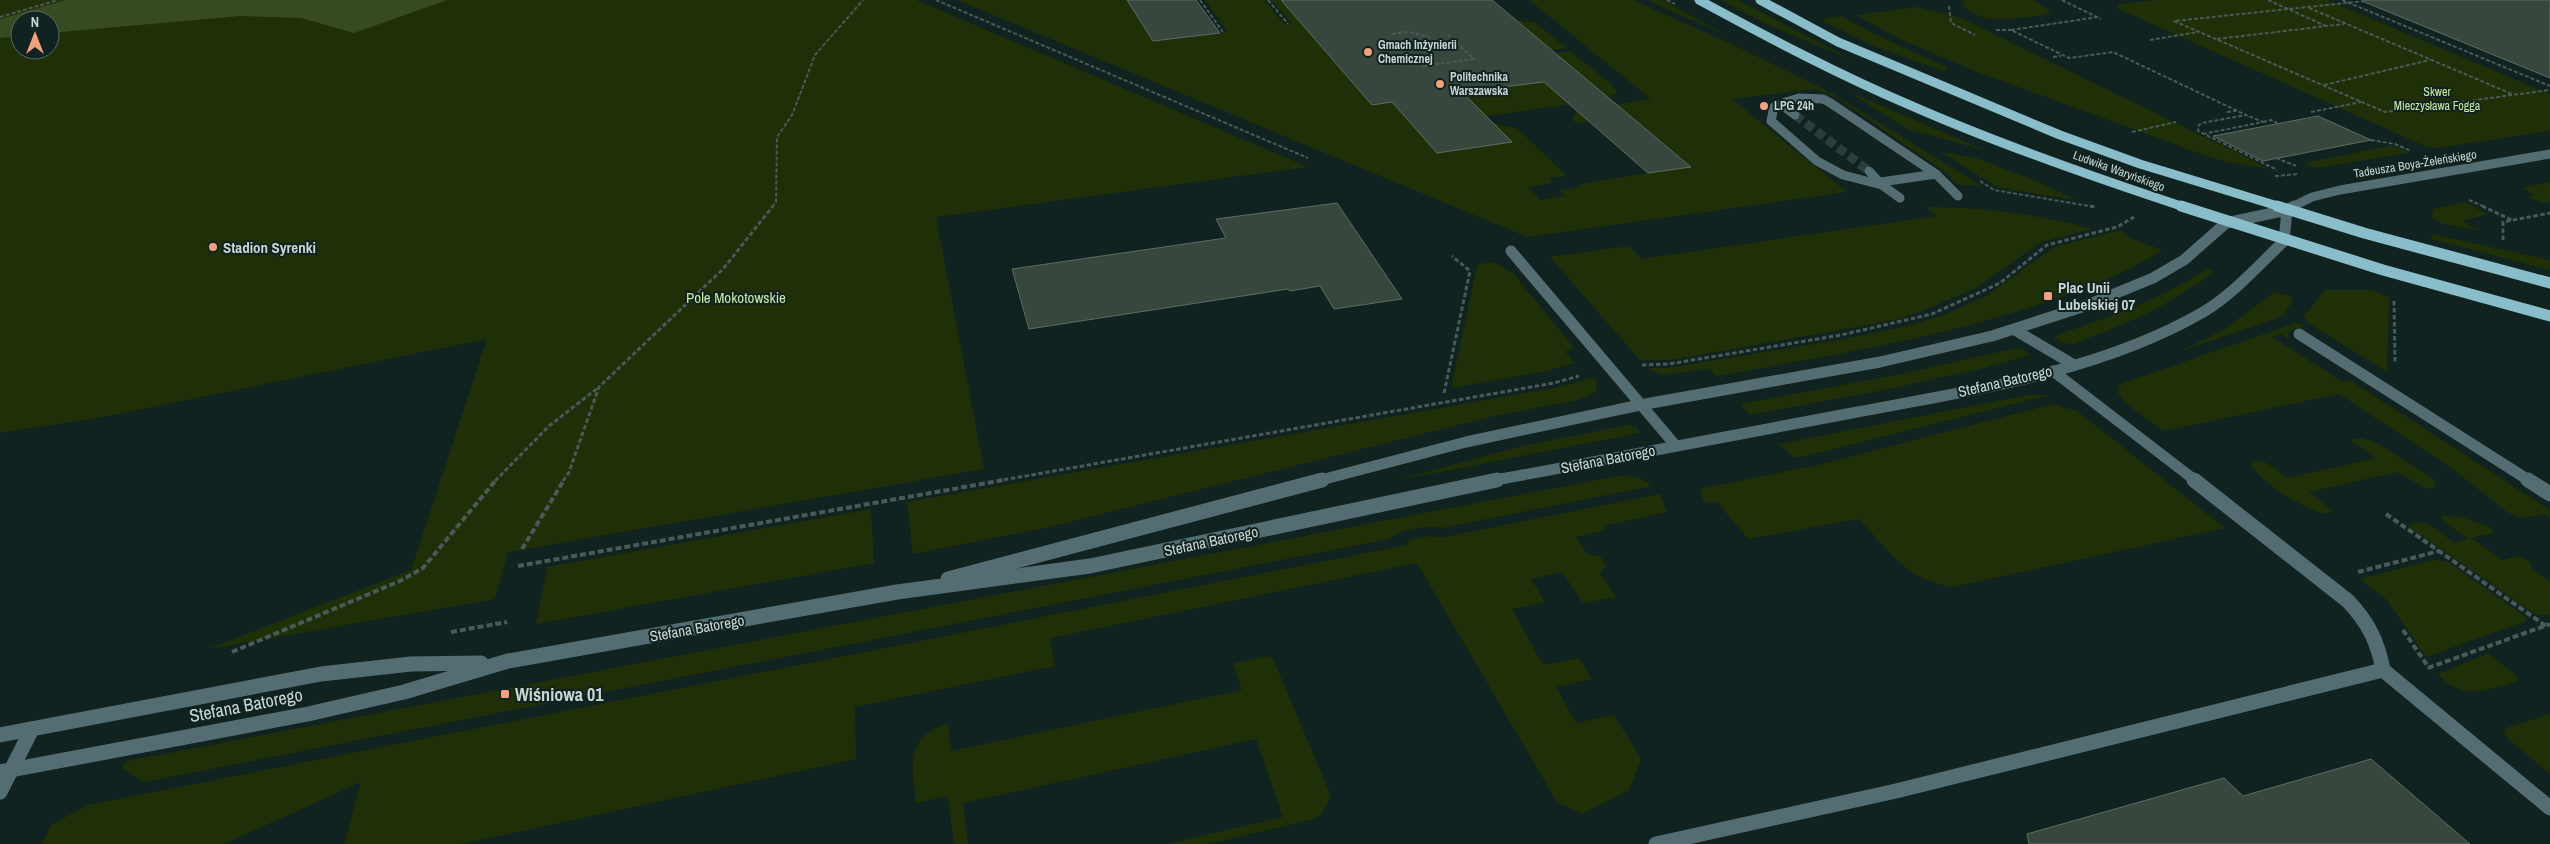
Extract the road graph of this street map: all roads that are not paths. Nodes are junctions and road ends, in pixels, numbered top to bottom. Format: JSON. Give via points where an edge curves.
{"nodes":[{"id":1,"x":1699,"y":0,"type":"edge"},
{"id":2,"x":1760,"y":0,"type":"edge"},
{"id":3,"x":1786,"y":102,"type":"junction"},
{"id":4,"x":1794,"y":115,"type":"tunnel mouth"},
{"id":5,"x":2550,"y":154,"type":"edge"},
{"id":6,"x":1869,"y":171,"type":"tunnel mouth"},
{"id":7,"x":1936,"y":174,"type":"junction"},
{"id":8,"x":1881,"y":183,"type":"junction"},
{"id":9,"x":1958,"y":196,"type":"dead end"},
{"id":10,"x":1900,"y":198,"type":"dead end"},
{"id":11,"x":2286,"y":210,"type":"junction"},
{"id":12,"x":2226,"y":223,"type":"junction"},
{"id":13,"x":2284,"y":241,"type":"junction"},
{"id":14,"x":1511,"y":251,"type":"dead end"},
{"id":15,"x":2550,"y":282,"type":"edge"},
{"id":16,"x":2550,"y":316,"type":"edge"},
{"id":17,"x":2015,"y":330,"type":"junction"},
{"id":18,"x":2299,"y":334,"type":"dead end"},
{"id":19,"x":2074,"y":365,"type":"junction"},
{"id":20,"x":2053,"y":371,"type":"junction"},
{"id":21,"x":1640,"y":405,"type":"junction"},
{"id":22,"x":1676,"y":446,"type":"junction"},
{"id":23,"x":2550,"y":494,"type":"edge"},
{"id":24,"x":897,"y":592,"type":"junction"},
{"id":25,"x":496,"y":663,"type":"junction"},
{"id":26,"x":2383,"y":670,"type":"junction"},
{"id":27,"x":32,"y":729,"type":"junction"},
{"id":28,"x":0,"y":735,"type":"edge"},
{"id":29,"x":6,"y":771,"type":"edge"},
{"id":30,"x":0,"y":792,"type":"edge"},
{"id":31,"x":2550,"y":808,"type":"edge"},
{"id":32,"x":1656,"y":844,"type":"edge"}],
"edges":[{"from":1,"to":12,"type":"main road","name":"Ludwika Waryńskiego","via":[[1841,74],[1943,120]]},
{"from":2,"to":11,"type":"main road","name":"Ludwika Waryńskiego","via":[[1838,42],[2060,135]]},
{"from":3,"to":4,"type":"street","via":[[1787,109]]},
{"from":3,"to":7,"type":"street","via":[[1799,98],[1824,99]]},
{"from":3,"to":8,"type":"street","via":[[1774,107],[1772,120],[1817,161],[1843,175]]},
{"from":5,"to":11,"type":"street","name":"Tadeusza Boya-Żeleńskiego","via":[[2340,190],[2312,197]]},
{"from":6,"to":8,"type":"street"},
{"from":7,"to":8,"type":"street"},
{"from":7,"to":9,"type":"street"},
{"from":8,"to":10,"type":"street"},
{"from":11,"to":12,"type":"street","name":"Tadeusza Boya-Żeleńskiego"},
{"from":11,"to":13,"type":"street"},
{"from":11,"to":15,"type":"main road","name":"Ludwika Waryńskiego"},
{"from":12,"to":13,"type":"main road","name":"Ludwika Waryńskiego"},
{"from":12,"to":17,"type":"street","name":"Stefana Batorego","via":[[2184,260],[2153,278],[2106,299]]},
{"from":13,"to":16,"type":"main road","name":"Ludwika Waryńskiego","via":[[2406,278]]},
{"from":13,"to":19,"type":"street","name":"Stefana Batorego","via":[[2206,310],[2146,341]]},
{"from":14,"to":21,"type":"street"},
{"from":17,"to":19,"type":"street"},
{"from":17,"to":21,"type":"street","name":"Stefana Batorego","via":[[1880,362]]},
{"from":18,"to":23,"type":"street"},
{"from":19,"to":20,"type":"street","name":"Stefana Batorego"},
{"from":20,"to":22,"type":"street","name":"Stefana Batorego"},
{"from":20,"to":26,"type":"street","via":[[2360,611],[2379,646]]},
{"from":21,"to":22,"type":"street"},
{"from":21,"to":24,"type":"street","name":"Stefana Batorego","via":[[1466,442]]},
{"from":22,"to":24,"type":"street","name":"Stefana Batorego","via":[[1445,490],[1090,566]]},
{"from":24,"to":25,"type":"street","name":"Stefana Batorego"},
{"from":25,"to":27,"type":"street","name":"Stefana Batorego","via":[[412,664],[321,674]]},
{"from":25,"to":29,"type":"street","name":"Stefana Batorego","via":[[404,692],[308,714]]},
{"from":26,"to":31,"type":"street"},
{"from":26,"to":32,"type":"street","via":[[1896,791]]},
{"from":27,"to":28,"type":"street","name":"Stefana Batorego"},
{"from":27,"to":29,"type":"street"},
{"from":29,"to":30,"type":"street"}]}
